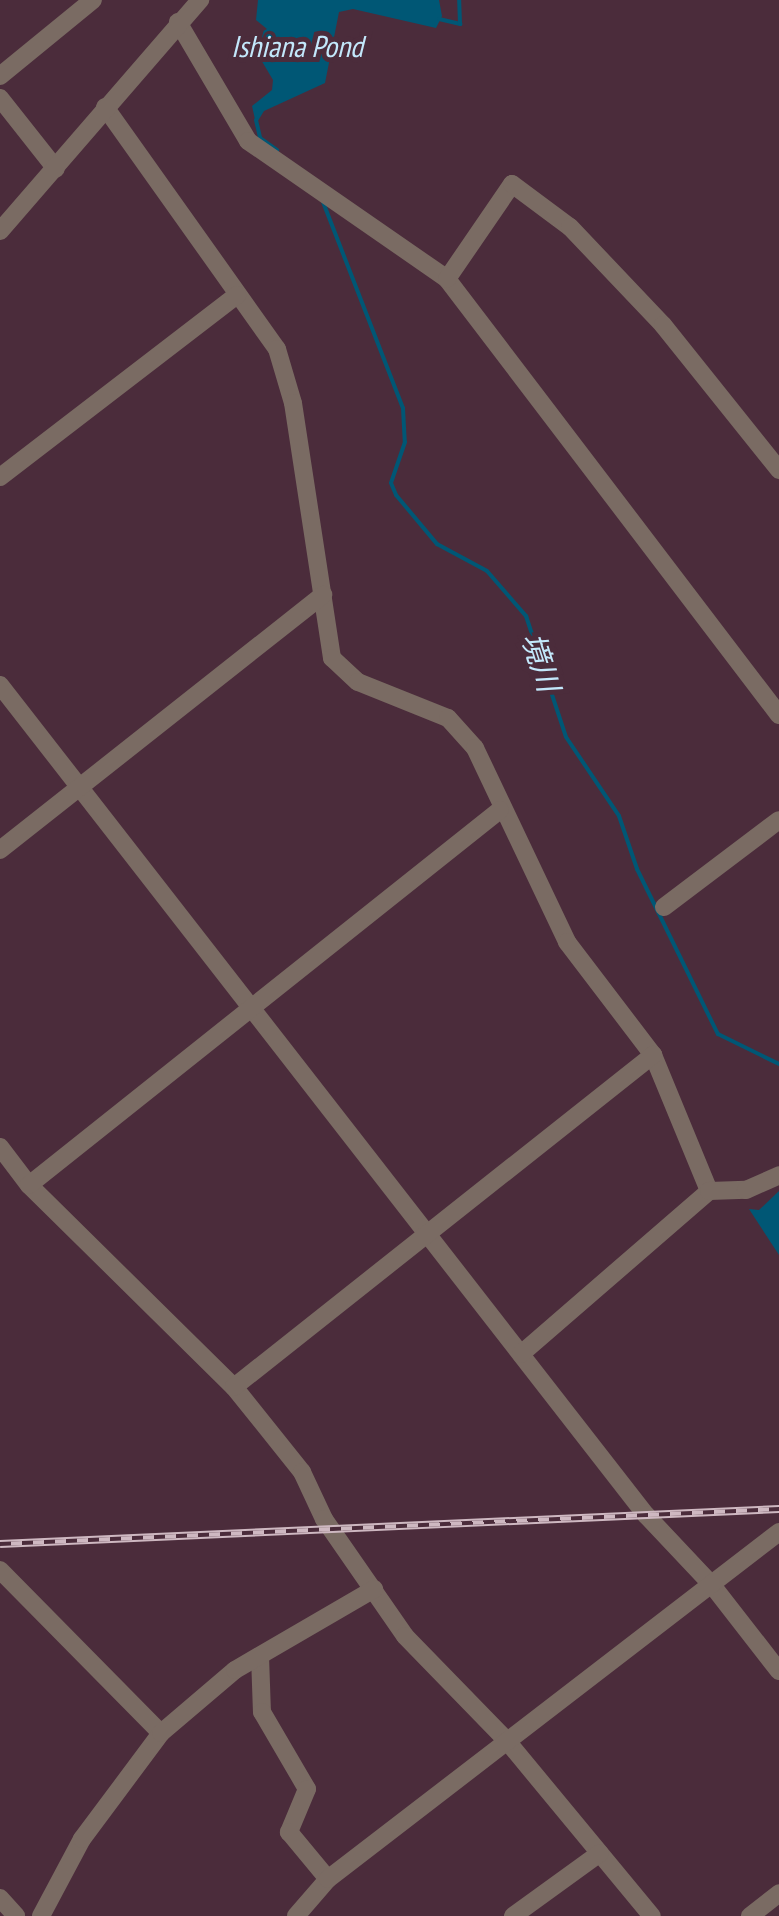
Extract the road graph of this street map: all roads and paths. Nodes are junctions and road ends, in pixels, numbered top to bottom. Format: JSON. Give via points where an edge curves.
{"nodes":[{"id":1,"x":93,"y":0,"type":"edge"},
{"id":2,"x":200,"y":0,"type":"edge"},
{"id":3,"x":178,"y":22,"type":"junction"},
{"id":4,"x":0,"y":76,"type":"edge"},
{"id":5,"x":0,"y":98,"type":"edge"},
{"id":6,"x":105,"y":107,"type":"junction"},
{"id":7,"x":56,"y":168,"type":"junction"},
{"id":8,"x":0,"y":231,"type":"edge"},
{"id":9,"x":447,"y":279,"type":"junction"},
{"id":10,"x":237,"y":294,"type":"junction"},
{"id":11,"x":779,"y":470,"type":"edge"},
{"id":12,"x":0,"y":476,"type":"edge"},
{"id":13,"x":323,"y":595,"type":"junction"},
{"id":14,"x":0,"y":685,"type":"edge"},
{"id":15,"x":779,"y":715,"type":"edge"},
{"id":16,"x":83,"y":789,"type":"junction"},
{"id":17,"x":500,"y":810,"type":"junction"},
{"id":18,"x":779,"y":820,"type":"edge"},
{"id":19,"x":0,"y":850,"type":"edge"},
{"id":20,"x":664,"y":907,"type":"dead end"},
{"id":21,"x":253,"y":1008,"type":"junction"},
{"id":22,"x":653,"y":1055,"type":"junction"},
{"id":23,"x":0,"y":1147,"type":"edge"},
{"id":24,"x":779,"y":1175,"type":"edge"},
{"id":25,"x":30,"y":1186,"type":"junction"},
{"id":26,"x":709,"y":1191,"type":"junction"},
{"id":27,"x":428,"y":1235,"type":"junction"},
{"id":28,"x":521,"y":1354,"type":"junction"},
{"id":29,"x":234,"y":1387,"type":"junction"},
{"id":30,"x":779,"y":1532,"type":"edge"},
{"id":31,"x":0,"y":1570,"type":"edge"},
{"id":32,"x":712,"y":1585,"type":"junction"},
{"id":33,"x":374,"y":1589,"type":"junction"},
{"id":34,"x":260,"y":1656,"type":"junction"},
{"id":35,"x":779,"y":1671,"type":"edge"},
{"id":36,"x":161,"y":1732,"type":"junction"},
{"id":37,"x":508,"y":1741,"type":"junction"},
{"id":38,"x":600,"y":1853,"type":"junction"},
{"id":39,"x":328,"y":1879,"type":"junction"},
{"id":40,"x":779,"y":1893,"type":"edge"},
{"id":41,"x":0,"y":1898,"type":"edge"},
{"id":42,"x":16,"y":1916,"type":"edge"},
{"id":43,"x":41,"y":1916,"type":"edge"},
{"id":44,"x":296,"y":1916,"type":"edge"},
{"id":45,"x":513,"y":1916,"type":"edge"},
{"id":46,"x":652,"y":1916,"type":"edge"},
{"id":47,"x":750,"y":1916,"type":"edge"}],
"edges":[{"from":1,"to":4,"type":"street"},
{"from":2,"to":3,"type":"street"},
{"from":3,"to":6,"type":"street"},
{"from":3,"to":9,"type":"street","via":[[248,141]]},
{"from":5,"to":7,"type":"street"},
{"from":6,"to":7,"type":"street"},
{"from":6,"to":10,"type":"street"},
{"from":7,"to":8,"type":"street"},
{"from":9,"to":11,"type":"street","via":[[512,184],[570,228],[663,325]]},
{"from":9,"to":15,"type":"street"},
{"from":10,"to":12,"type":"street"},
{"from":10,"to":13,"type":"street","via":[[277,350],[293,403]]},
{"from":13,"to":16,"type":"street"},
{"from":13,"to":17,"type":"street","via":[[324,630],[339,669],[448,718],[484,762]]},
{"from":14,"to":16,"type":"street"},
{"from":16,"to":19,"type":"street"},
{"from":16,"to":21,"type":"street"},
{"from":17,"to":21,"type":"street"},
{"from":17,"to":22,"type":"street","via":[[567,942]]},
{"from":18,"to":20,"type":"street"},
{"from":21,"to":25,"type":"street"},
{"from":21,"to":27,"type":"street"},
{"from":22,"to":26,"type":"street"},
{"from":22,"to":27,"type":"street"},
{"from":23,"to":25,"type":"street"},
{"from":24,"to":26,"type":"street","via":[[746,1190]]},
{"from":25,"to":29,"type":"street"},
{"from":26,"to":28,"type":"street"},
{"from":27,"to":28,"type":"street"},
{"from":27,"to":29,"type":"street"},
{"from":28,"to":32,"type":"street","via":[[646,1516]]},
{"from":29,"to":33,"type":"street","via":[[302,1472],[324,1519]]},
{"from":30,"to":32,"type":"street"},
{"from":31,"to":36,"type":"street"},
{"from":32,"to":35,"type":"street"},
{"from":32,"to":37,"type":"street"},
{"from":33,"to":34,"type":"street"},
{"from":33,"to":37,"type":"street","via":[[405,1636]]},
{"from":34,"to":36,"type":"street","via":[[211,1687]]},
{"from":34,"to":39,"type":"street","via":[[262,1712],[307,1789],[288,1832]]},
{"from":36,"to":43,"type":"street","via":[[82,1838]]},
{"from":37,"to":38,"type":"street"},
{"from":37,"to":39,"type":"street"},
{"from":38,"to":45,"type":"street"},
{"from":38,"to":46,"type":"street"},
{"from":39,"to":44,"type":"street"},
{"from":40,"to":47,"type":"street"},
{"from":41,"to":42,"type":"street"}]}
